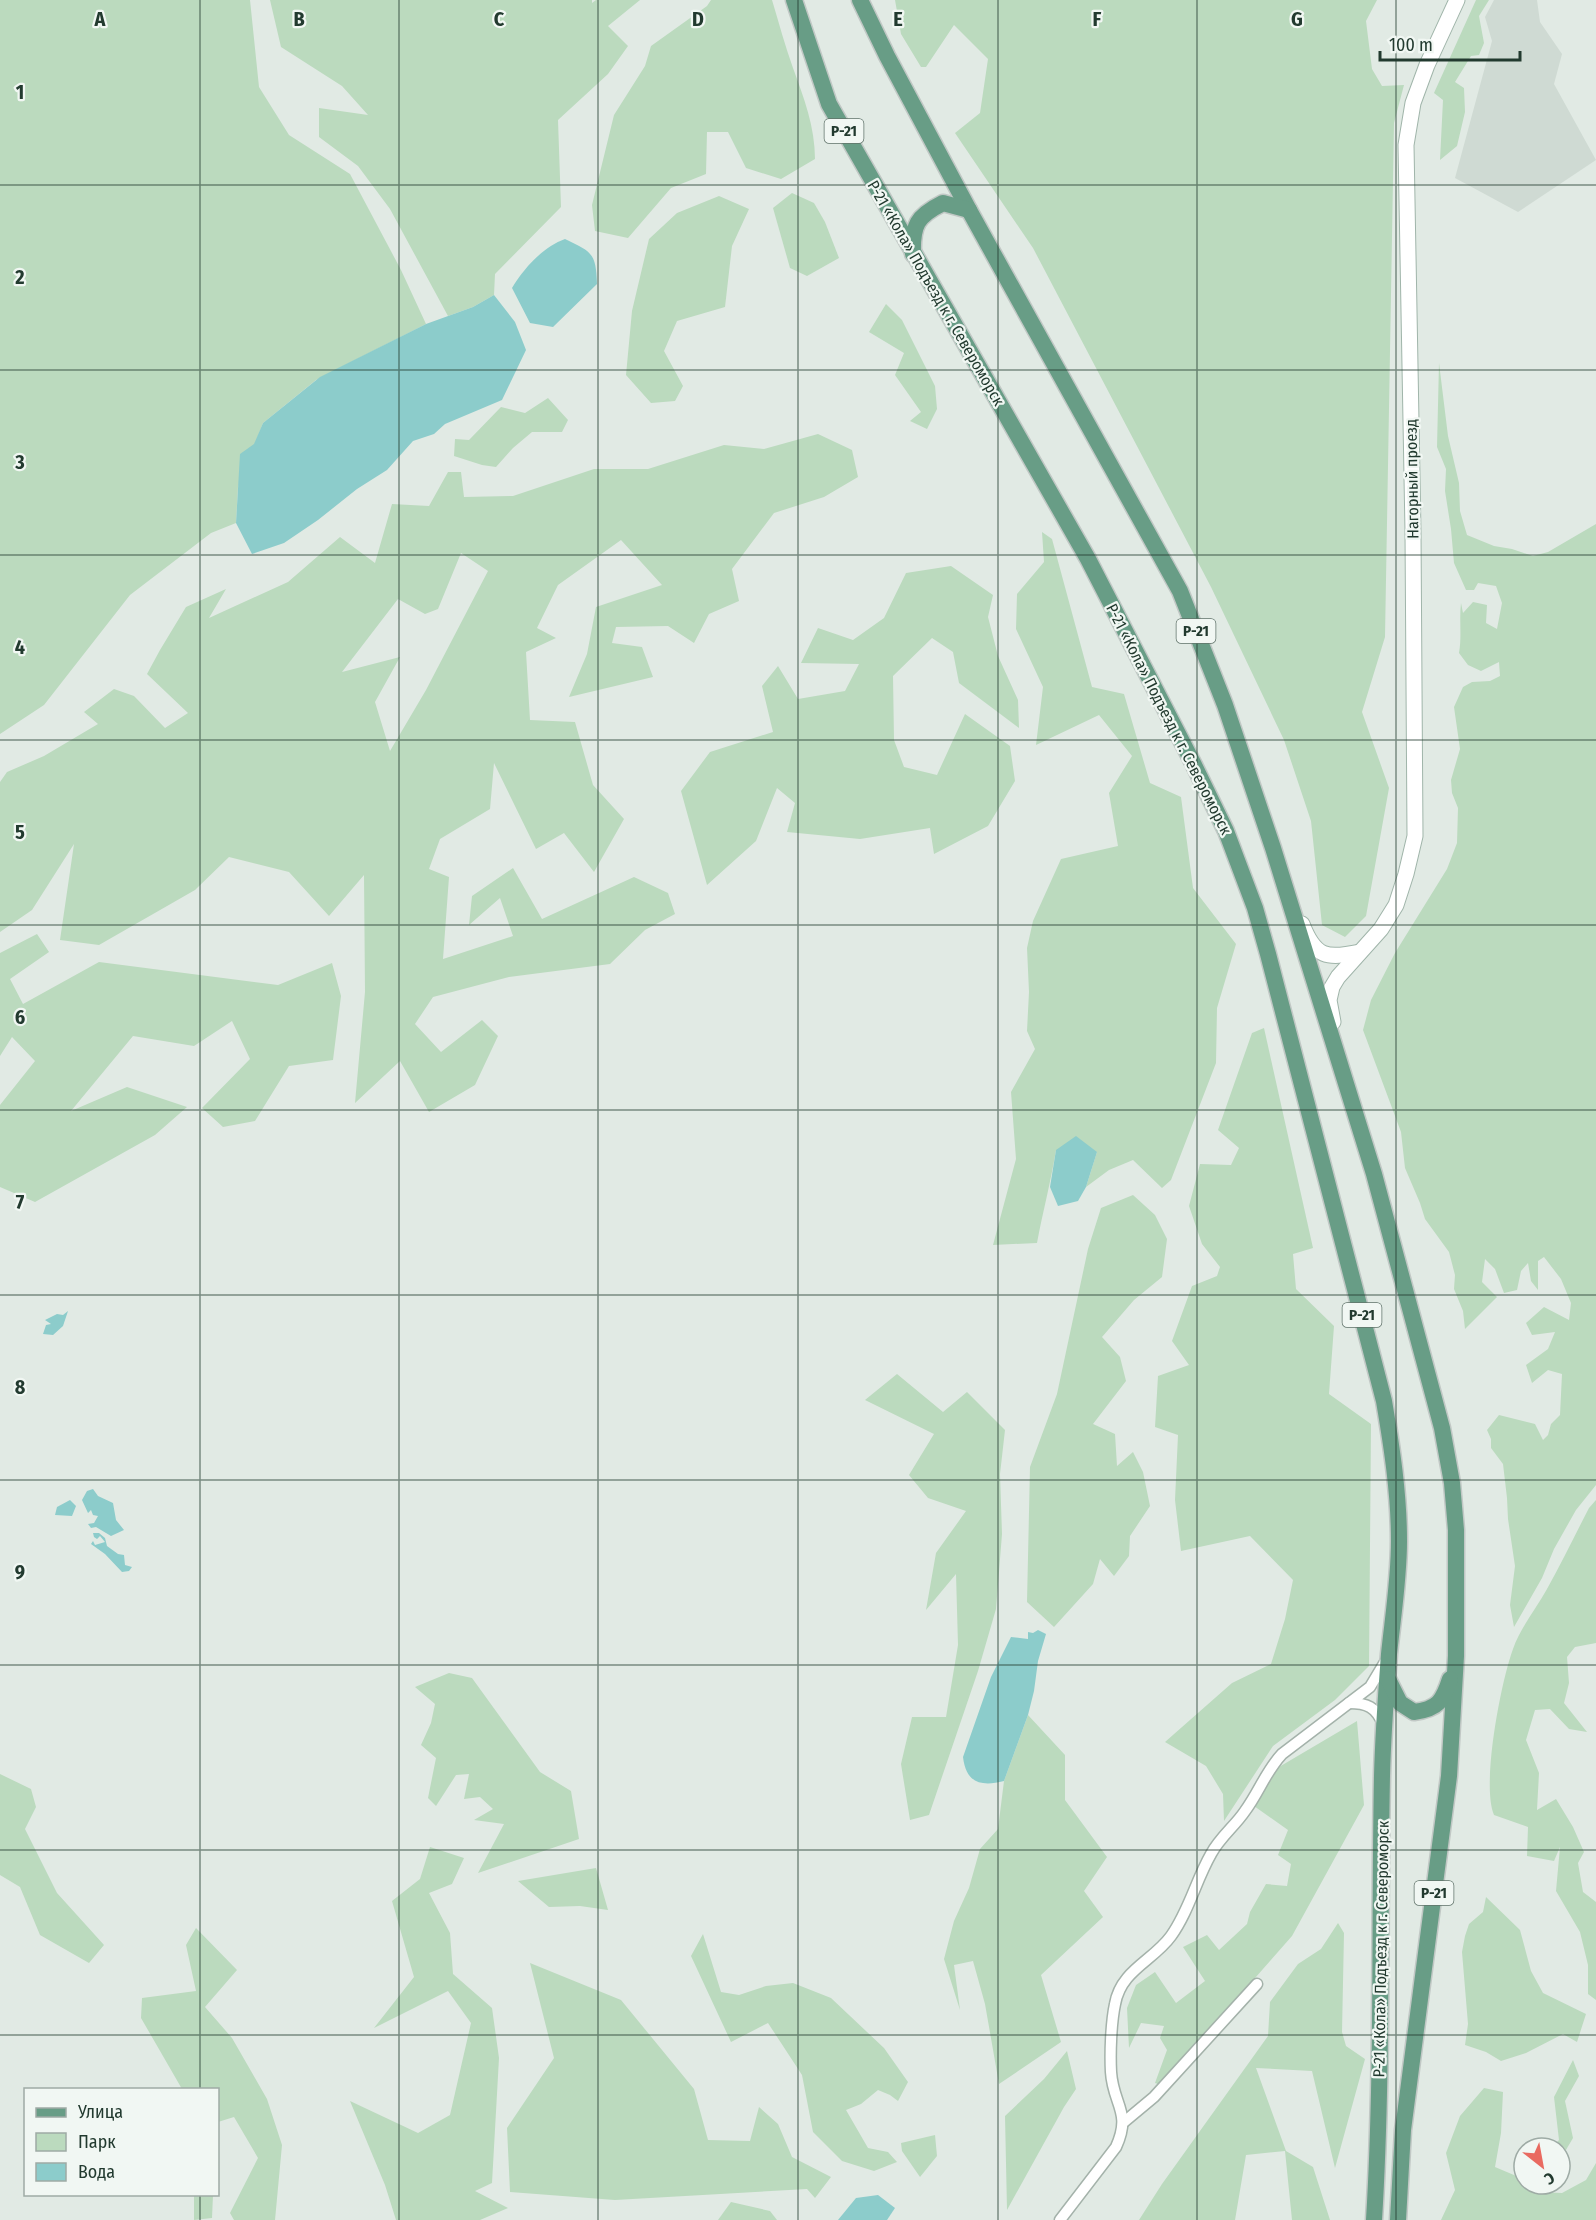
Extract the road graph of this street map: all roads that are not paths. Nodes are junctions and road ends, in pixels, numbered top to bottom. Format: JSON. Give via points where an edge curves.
{"nodes":[{"id":1,"x":794,"y":0,"type":"edge"},
{"id":2,"x":860,"y":0,"type":"edge"},
{"id":3,"x":1457,"y":0,"type":"edge"},
{"id":4,"x":969,"y":210,"type":"junction"},
{"id":5,"x":913,"y":254,"type":"junction"},
{"id":6,"x":1273,"y":848,"type":"junction"},
{"id":7,"x":1360,"y":952,"type":"junction"},
{"id":8,"x":1353,"y":1107,"type":"junction"},
{"id":9,"x":1389,"y":1653,"type":"junction"},
{"id":10,"x":1456,"y":1656,"type":"junction"},
{"id":11,"x":1388,"y":1678,"type":"junction"},
{"id":12,"x":1349,"y":1703,"type":"junction"},
{"id":13,"x":1385,"y":1729,"type":"junction"},
{"id":14,"x":1257,"y":1984,"type":"dead end"},
{"id":15,"x":1124,"y":2122,"type":"junction"},
{"id":16,"x":1060,"y":2220,"type":"edge"},
{"id":17,"x":1374,"y":2220,"type":"edge"},
{"id":18,"x":1398,"y":2220,"type":"edge"}],
"edges":[{"from":1,"to":5,"type":"main road","name":"Р-21 «Кола» Подъезд к г. Североморск","number":"Р-21","via":[[829,104]]},
{"from":2,"to":4,"type":"main road","number":"Р-21"},
{"from":3,"to":7,"type":"main road","name":"Нагорный проезд","via":[[1413,103],[1406,145],[1415,836],[1396,905]]},
{"from":4,"to":5,"type":"main road","via":[[943,203],[920,217],[914,231]]},
{"from":4,"to":6,"type":"main road","number":"Р-21","via":[[1180,591],[1225,705]]},
{"from":5,"to":9,"type":"main road","name":"Р-21 «Кола» Подъезд к г. Североморск","number":"Р-21","via":[[1088,560],[1194,765],[1242,869],[1268,954],[1384,1401],[1393,1452],[1399,1542]]},
{"from":6,"to":7,"type":"main road","via":[[1313,946],[1336,957]]},
{"from":6,"to":8,"type":"main road","number":"Р-21"},
{"from":7,"to":8,"type":"main road","name":"Нагорный проезд","via":[[1338,977],[1329,1000]]},
{"from":8,"to":10,"type":"main road","name":"Р-21 «Кола» Подъезд к г. Североморск","number":"Р-21","via":[[1386,1214],[1442,1428],[1452,1483],[1456,1540]]},
{"from":9,"to":11,"type":"main road","number":"Р-21"},
{"from":9,"to":12,"type":"street","via":[[1370,1687]]},
{"from":10,"to":11,"type":"main road","via":[[1442,1700],[1424,1711],[1414,1712],[1400,1703]]},
{"from":10,"to":18,"type":"main road","name":"Р-21 «Кола» Подъезд к г. Североморск","number":"Р-21","via":[[1449,1776],[1403,2130]]},
{"from":11,"to":13,"type":"main road","name":"Р-21 «Кола» Подъезд к г. Североморск","number":"Р-21"},
{"from":12,"to":13,"type":"street","via":[[1368,1704],[1380,1716]]},
{"from":12,"to":15,"type":"street","via":[[1282,1754],[1266,1773],[1244,1814],[1211,1854],[1170,1938],[1118,1990],[1111,2073]]},
{"from":13,"to":17,"type":"main road","name":"Р-21 «Кола» Подъезд к г. Североморск","number":"Р-21","via":[[1380,2129]]},
{"from":14,"to":15,"type":"street","via":[[1154,2097]]},
{"from":15,"to":16,"type":"street","via":[[1116,2147]]}]}
